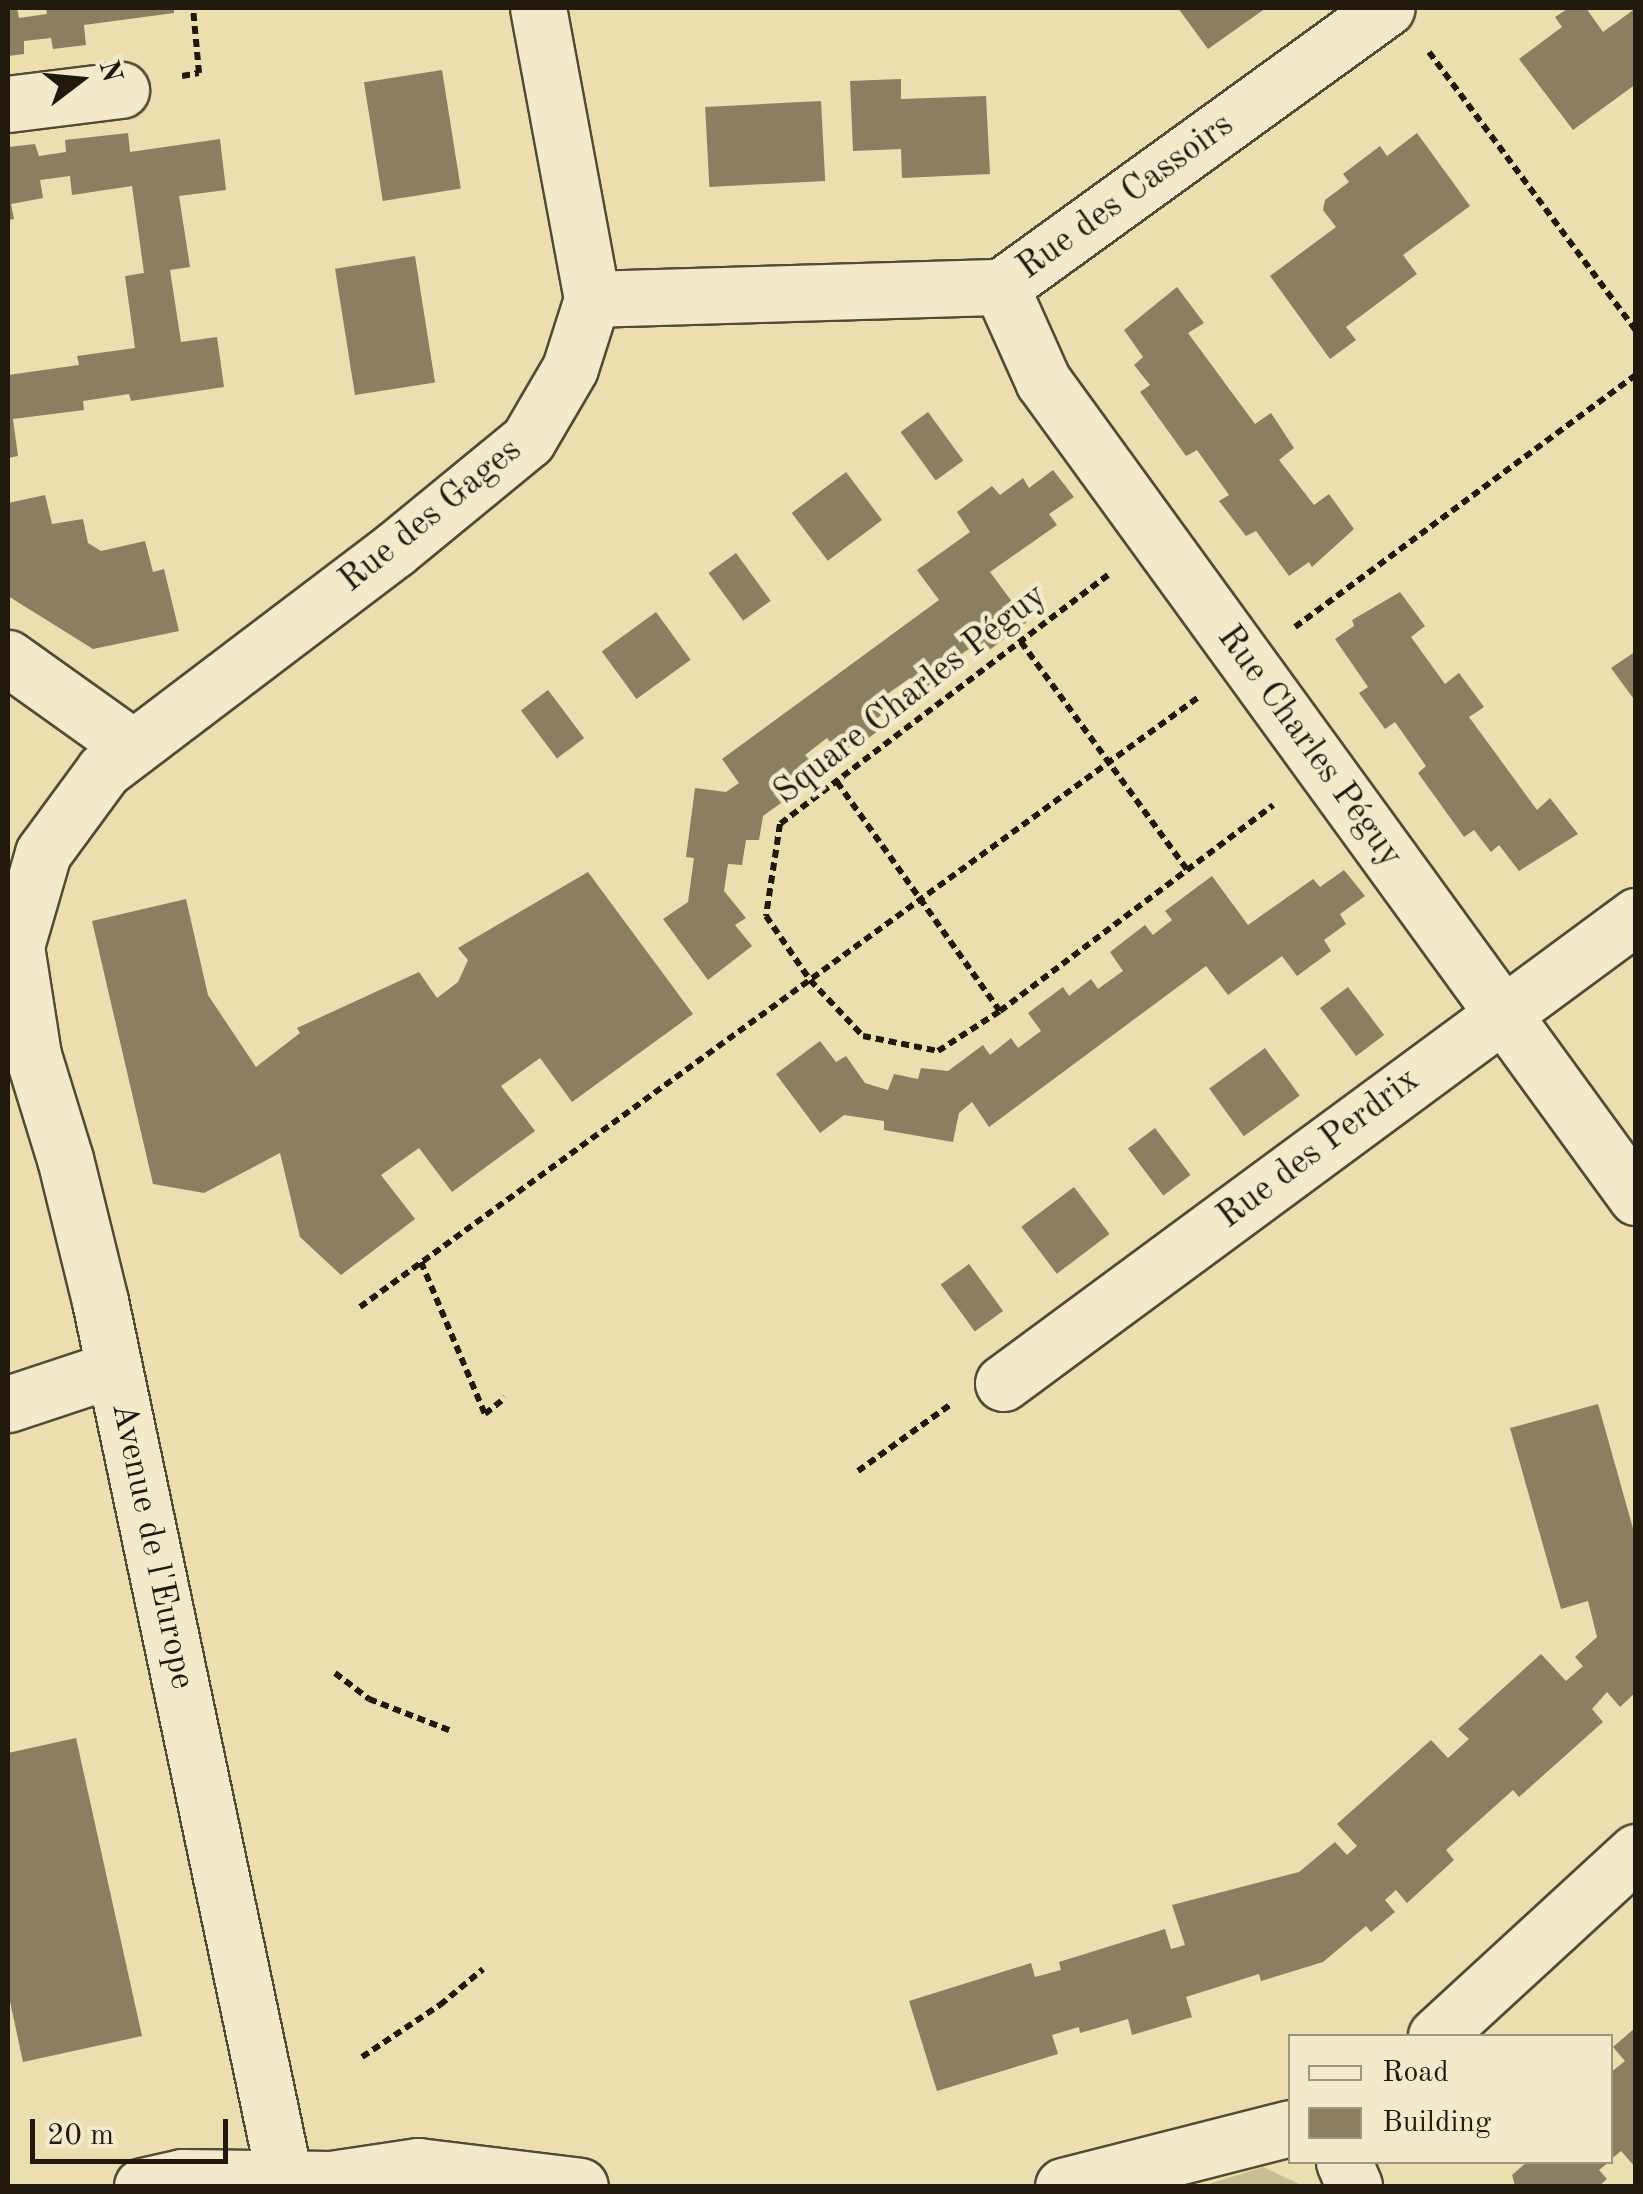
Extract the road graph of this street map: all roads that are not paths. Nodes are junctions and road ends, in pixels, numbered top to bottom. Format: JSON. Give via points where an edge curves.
{"nodes":[{"id":1,"x":538,"y":8,"type":"edge"},
{"id":2,"x":1402,"y":22,"type":"edge"},
{"id":3,"x":121,"y":90,"type":"dead end"},
{"id":4,"x":8,"y":104,"type":"edge"},
{"id":5,"x":1001,"y":287,"type":"junction"},
{"id":6,"x":592,"y":300,"type":"junction"},
{"id":7,"x":8,"y":658,"type":"edge"},
{"id":8,"x":133,"y":747,"type":"junction"},
{"id":9,"x":16,"y":905,"type":"edge"},
{"id":10,"x":1636,"y":916,"type":"edge"},
{"id":11,"x":1502,"y":1012,"type":"junction"},
{"id":12,"x":1636,"y":1197,"type":"edge"},
{"id":13,"x":114,"y":1369,"type":"junction"},
{"id":14,"x":1003,"y":1383,"type":"road end"},
{"id":15,"x":8,"y":1404,"type":"edge"},
{"id":16,"x":1636,"y":1852,"type":"edge"},
{"id":17,"x":1438,"y":2034,"type":"edge"},
{"id":18,"x":1288,"y":2129,"type":"edge"},
{"id":19,"x":285,"y":2182,"type":"edge"},
{"id":20,"x":142,"y":2186,"type":"edge"},
{"id":21,"x":580,"y":2186,"type":"edge"},
{"id":22,"x":1063,"y":2186,"type":"edge"}],
"edges":[{"from":1,"to":6,"type":"street","name":"Rue des Gages"},
{"from":2,"to":5,"type":"street","name":"Rue des Cassoirs"},
{"from":3,"to":4,"type":"street"},
{"from":5,"to":6,"type":"street","name":"Rue des Cassoirs"},
{"from":5,"to":11,"type":"street","name":"Rue Charles Péguy","via":[[1043,381]]},
{"from":6,"to":8,"type":"street","name":"Rue des Gages","via":[[570,368],[528,440]]},
{"from":7,"to":8,"type":"street"},
{"from":8,"to":9,"type":"street","name":"Rue des Gages","via":[[104,770],[43,852]]},
{"from":9,"to":13,"type":"street","name":"Avenue de l'Europe","via":[[19,988]]},
{"from":10,"to":11,"type":"street","name":"Rue des Perdrix"},
{"from":11,"to":12,"type":"street","name":"Rue Charles Péguy"},
{"from":11,"to":14,"type":"street","name":"Rue des Perdrix"},
{"from":13,"to":15,"type":"street"},
{"from":13,"to":19,"type":"street","name":"Avenue de l'Europe"},
{"from":16,"to":17,"type":"street"},
{"from":18,"to":22,"type":"street"},
{"from":19,"to":20,"type":"street","via":[[182,2177]]},
{"from":19,"to":21,"type":"street","via":[[418,2166]]}]}
